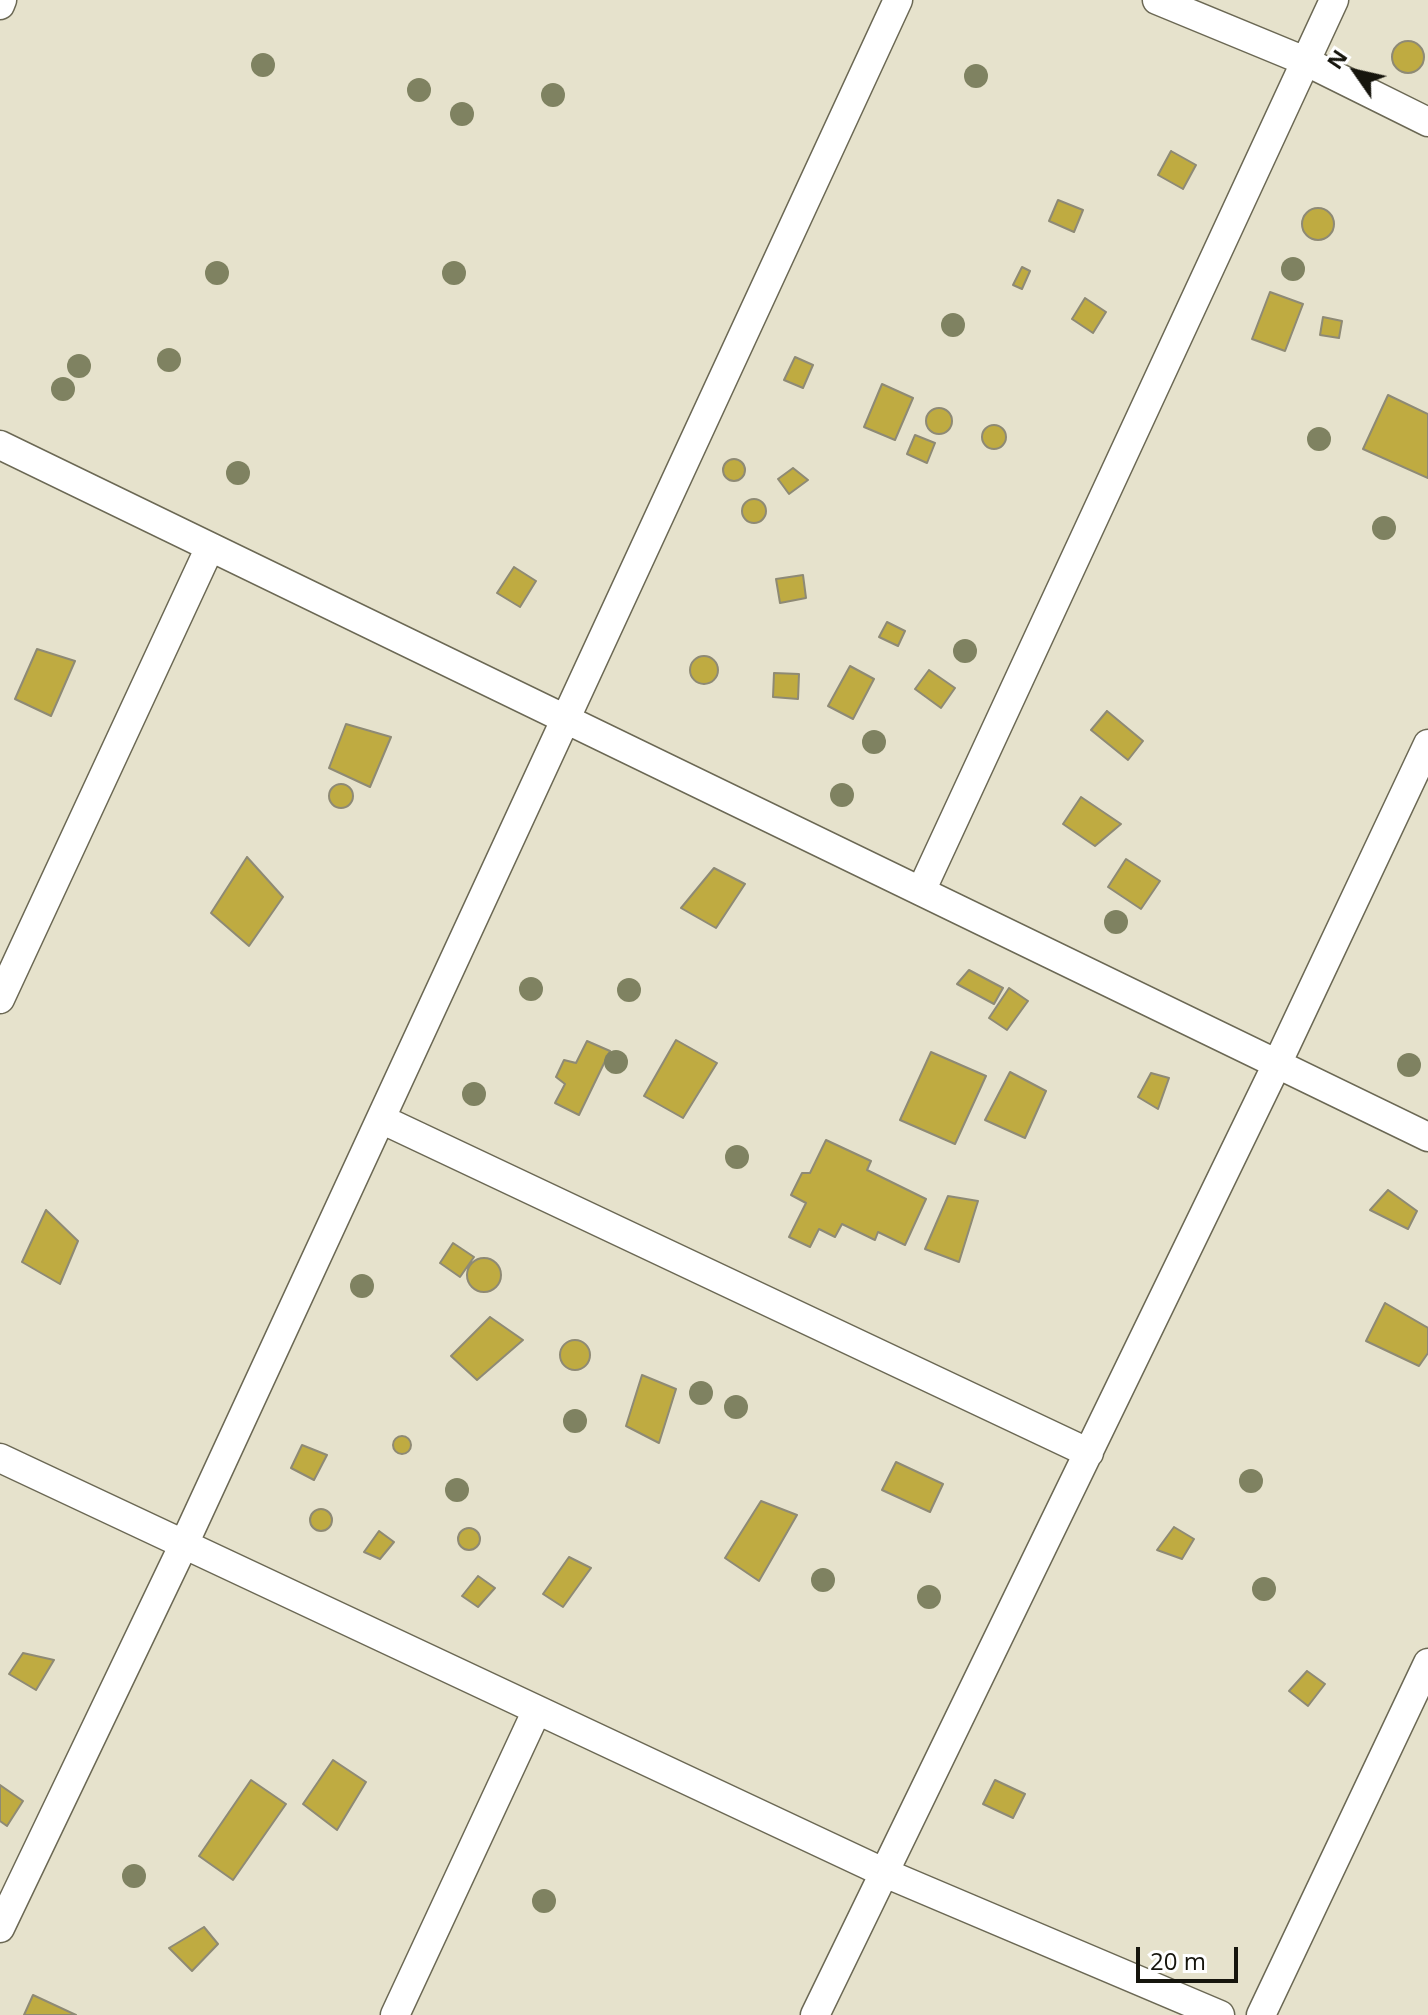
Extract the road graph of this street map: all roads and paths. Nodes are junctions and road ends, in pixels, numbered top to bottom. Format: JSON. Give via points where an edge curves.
{"nodes":[{"id":1,"x":898,"y":0,"type":"edge"},
{"id":2,"x":1157,"y":0,"type":"edge"},
{"id":3,"x":1334,"y":0,"type":"edge"},
{"id":4,"x":1305,"y":61,"type":"junction"},
{"id":5,"x":1428,"y":122,"type":"edge"},
{"id":6,"x":0,"y":445,"type":"edge"},
{"id":7,"x":210,"y":547,"type":"junction"},
{"id":8,"x":566,"y":719,"type":"junction"},
{"id":9,"x":1428,"y":744,"type":"edge"},
{"id":10,"x":921,"y":891,"type":"junction"},
{"id":11,"x":0,"y":999,"type":"edge"},
{"id":12,"x":1277,"y":1064,"type":"junction"},
{"id":13,"x":381,"y":1119,"type":"junction"},
{"id":14,"x":1428,"y":1137,"type":"edge"},
{"id":15,"x":1089,"y":1453,"type":"junction"},
{"id":16,"x":0,"y":1458,"type":"edge"},
{"id":17,"x":184,"y":1544,"type":"junction"},
{"id":18,"x":1428,"y":1663,"type":"edge"},
{"id":19,"x":537,"y":1710,"type":"junction"},
{"id":20,"x":885,"y":1873,"type":"junction"},
{"id":21,"x":0,"y":1928,"type":"edge"},
{"id":22,"x":395,"y":2015,"type":"edge"},
{"id":23,"x":815,"y":2015,"type":"edge"},
{"id":24,"x":1220,"y":2015,"type":"edge"},
{"id":25,"x":1261,"y":2015,"type":"edge"}],
"edges":[{"from":1,"to":8,"type":"street"},
{"from":2,"to":4,"type":"street"},
{"from":3,"to":4,"type":"street"},
{"from":4,"to":5,"type":"street"},
{"from":4,"to":10,"type":"street"},
{"from":6,"to":7,"type":"street"},
{"from":7,"to":8,"type":"street"},
{"from":7,"to":11,"type":"street"},
{"from":8,"to":10,"type":"street"},
{"from":8,"to":13,"type":"street"},
{"from":9,"to":12,"type":"street"},
{"from":10,"to":12,"type":"street"},
{"from":12,"to":14,"type":"street"},
{"from":12,"to":15,"type":"street"},
{"from":13,"to":15,"type":"street"},
{"from":13,"to":17,"type":"street"},
{"from":15,"to":20,"type":"street"},
{"from":16,"to":17,"type":"street"},
{"from":17,"to":19,"type":"street"},
{"from":17,"to":21,"type":"street"},
{"from":18,"to":25,"type":"street"},
{"from":19,"to":20,"type":"street"},
{"from":19,"to":22,"type":"street"},
{"from":20,"to":23,"type":"street"},
{"from":20,"to":24,"type":"street"}]}
